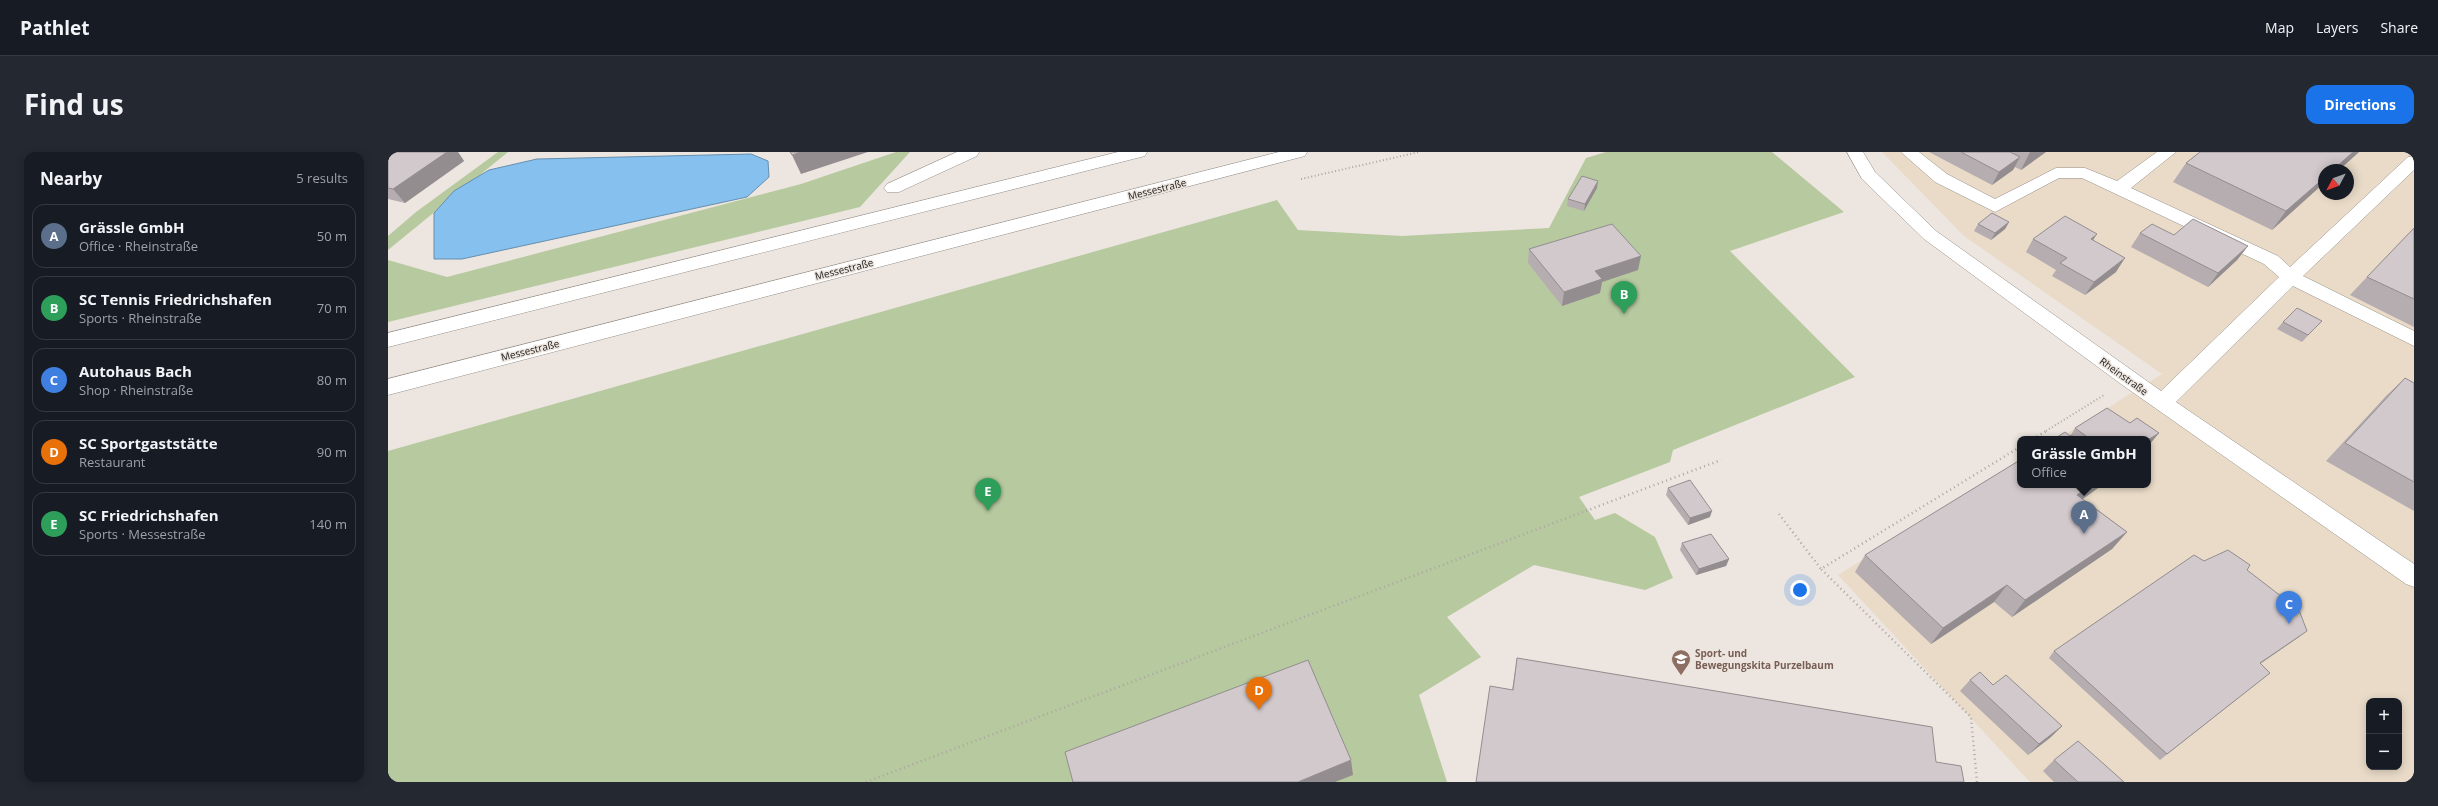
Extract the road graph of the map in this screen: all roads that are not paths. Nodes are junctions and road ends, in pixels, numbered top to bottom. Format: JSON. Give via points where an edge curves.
{"nodes":[{"id":1,"x":971,"y":152,"type":"edge"},
{"id":2,"x":1139,"y":152,"type":"edge"},
{"id":3,"x":1299,"y":152,"type":"edge"},
{"id":4,"x":1855,"y":152,"type":"edge"},
{"id":5,"x":1909,"y":152,"type":"edge"},
{"id":6,"x":2168,"y":152,"type":"edge"},
{"id":7,"x":2414,"y":161,"type":"edge"},
{"id":8,"x":893,"y":188,"type":"dead end"},
{"id":9,"x":2118,"y":189,"type":"junction"},
{"id":10,"x":2290,"y":277,"type":"junction"},
{"id":11,"x":2414,"y":339,"type":"edge"},
{"id":12,"x":388,"y":340,"type":"edge"},
{"id":13,"x":388,"y":387,"type":"edge"},
{"id":14,"x":2162,"y":403,"type":"junction"},
{"id":15,"x":2414,"y":577,"type":"edge"}],
"edges":[{"from":1,"to":8,"type":"street"},
{"from":2,"to":12,"type":"street"},
{"from":3,"to":13,"type":"street","name":"Messestraße"},
{"from":4,"to":14,"type":"street","name":"Rheinstraße","via":[[1868,175],[1930,235]]},
{"from":5,"to":9,"type":"street","via":[[1941,178],[1995,206],[2056,173],[2085,174]]},
{"from":6,"to":9,"type":"street"},
{"from":7,"to":10,"type":"street"},
{"from":9,"to":10,"type":"street","via":[[2271,260]]},
{"from":10,"to":11,"type":"street"},
{"from":10,"to":14,"type":"street"},
{"from":14,"to":15,"type":"street","name":"Rheinstraße"}]}
